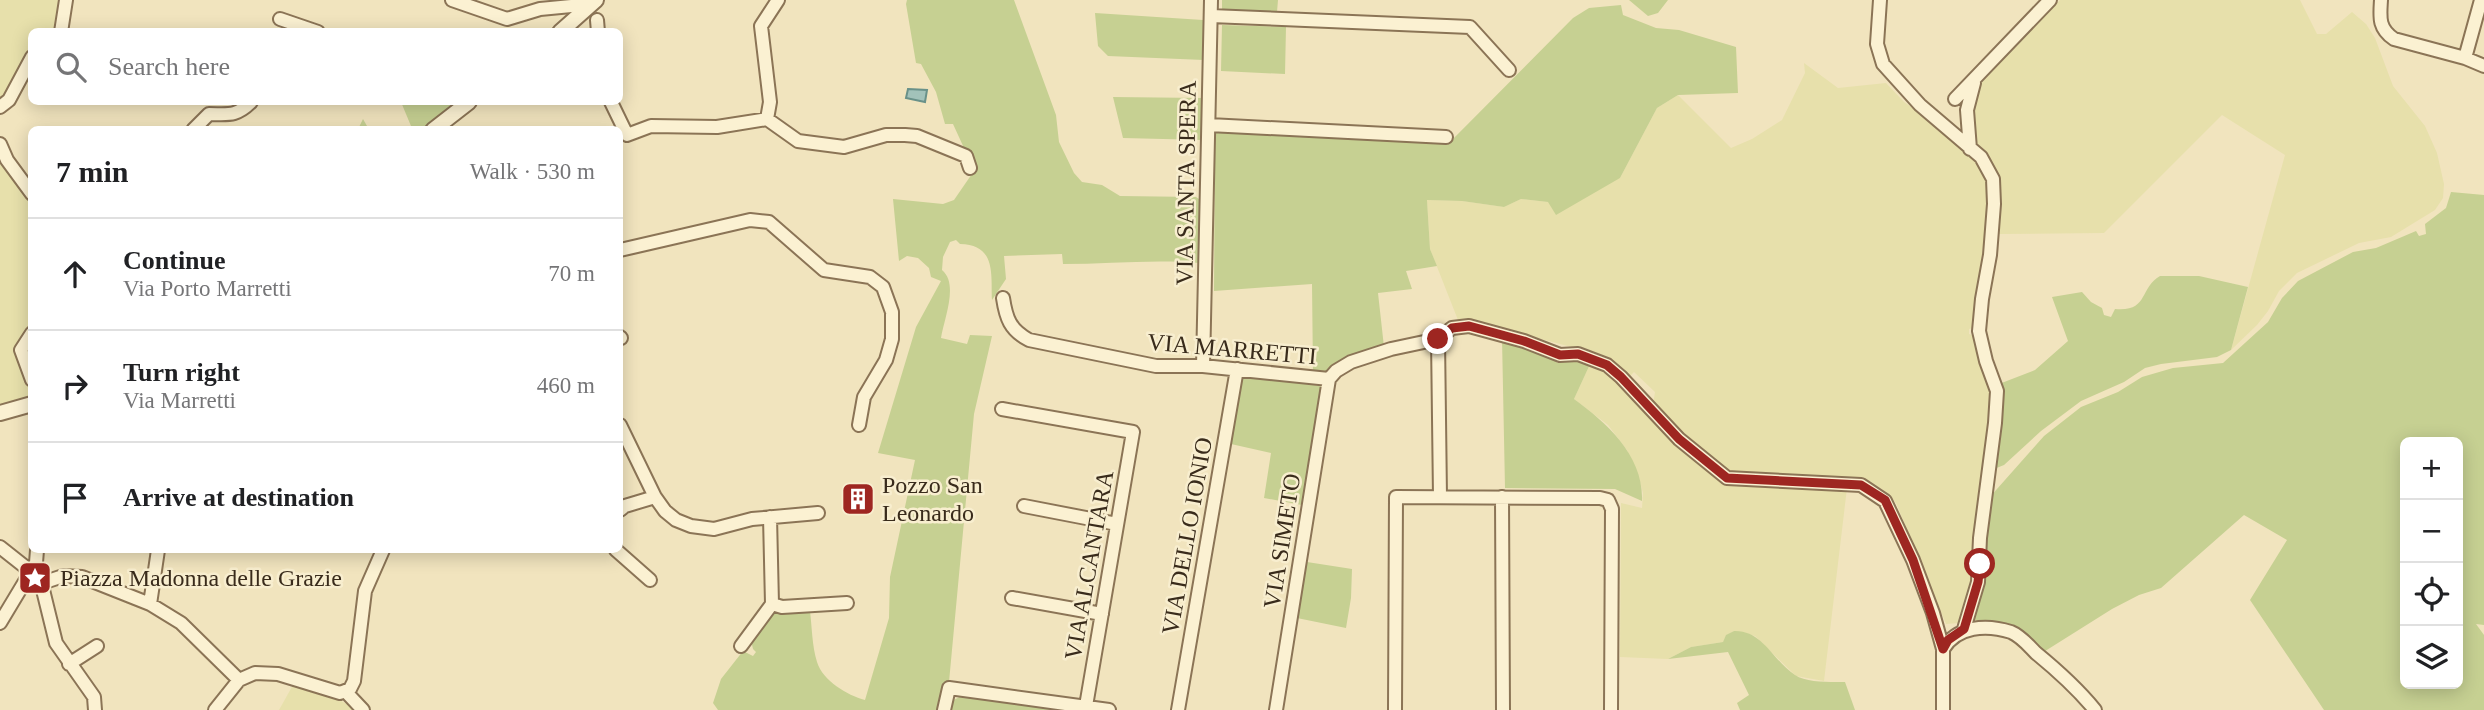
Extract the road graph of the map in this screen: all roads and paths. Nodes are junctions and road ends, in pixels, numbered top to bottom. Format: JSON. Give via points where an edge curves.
{"nodes":[{"id":1,"x":66,"y":0,"type":"edge"},
{"id":2,"x":452,"y":0,"type":"edge"},
{"id":3,"x":778,"y":0,"type":"edge"},
{"id":4,"x":1211,"y":0,"type":"edge"},
{"id":5,"x":1880,"y":0,"type":"edge"},
{"id":6,"x":2050,"y":0,"type":"edge"},
{"id":7,"x":2381,"y":0,"type":"edge"},
{"id":8,"x":2481,"y":0,"type":"edge"},
{"id":9,"x":594,"y":2,"type":"edge"},
{"id":10,"x":1211,"y":16,"type":"junction"},
{"id":11,"x":280,"y":19,"type":"dead end"},
{"id":12,"x":62,"y":28,"type":"edge"},
{"id":13,"x":306,"y":28,"type":"edge"},
{"id":14,"x":565,"y":28,"type":"edge"},
{"id":15,"x":2465,"y":58,"type":"junction"},
{"id":16,"x":28,"y":64,"type":"edge"},
{"id":17,"x":2484,"y":66,"type":"edge"},
{"id":18,"x":1509,"y":70,"type":"dead end"},
{"id":19,"x":1975,"y":79,"type":"junction"},
{"id":20,"x":1955,"y":99,"type":"dead end"},
{"id":21,"x":248,"y":105,"type":"edge"},
{"id":22,"x":465,"y":105,"type":"edge"},
{"id":23,"x":612,"y":105,"type":"edge"},
{"id":24,"x":0,"y":107,"type":"edge"},
{"id":25,"x":766,"y":119,"type":"junction"},
{"id":26,"x":1209,"y":125,"type":"junction"},
{"id":27,"x":197,"y":126,"type":"edge"},
{"id":28,"x":438,"y":126,"type":"edge"},
{"id":29,"x":619,"y":126,"type":"edge"},
{"id":30,"x":1446,"y":137,"type":"dead end"},
{"id":31,"x":623,"y":138,"type":"edge"},
{"id":32,"x":0,"y":144,"type":"edge"},
{"id":33,"x":1970,"y":149,"type":"junction"},
{"id":34,"x":970,"y":168,"type":"dead end"},
{"id":35,"x":28,"y":189,"type":"edge"},
{"id":36,"x":623,"y":249,"type":"edge"},
{"id":37,"x":1003,"y":298,"type":"dead end"},
{"id":38,"x":28,"y":339,"type":"edge"},
{"id":39,"x":1438,"y":339,"type":"junction"},
{"id":40,"x":1203,"y":366,"type":"junction"},
{"id":41,"x":28,"y":369,"type":"edge"},
{"id":42,"x":1237,"y":369,"type":"junction"},
{"id":43,"x":1329,"y":380,"type":"junction"},
{"id":44,"x":28,"y":405,"type":"edge"},
{"id":45,"x":1002,"y":409,"type":"dead end"},
{"id":46,"x":0,"y":413,"type":"edge"},
{"id":47,"x":859,"y":425,"type":"dead end"},
{"id":48,"x":623,"y":431,"type":"edge"},
{"id":49,"x":655,"y":497,"type":"junction"},
{"id":50,"x":1440,"y":497,"type":"junction"},
{"id":51,"x":1502,"y":497,"type":"junction"},
{"id":52,"x":1024,"y":506,"type":"dead end"},
{"id":53,"x":623,"y":508,"type":"edge"},
{"id":54,"x":818,"y":513,"type":"dead end"},
{"id":55,"x":770,"y":517,"type":"junction"},
{"id":56,"x":1117,"y":524,"type":"junction"},
{"id":57,"x":0,"y":547,"type":"edge"},
{"id":58,"x":36,"y":553,"type":"edge"},
{"id":59,"x":158,"y":553,"type":"edge"},
{"id":60,"x":382,"y":553,"type":"edge"},
{"id":61,"x":619,"y":553,"type":"edge"},
{"id":62,"x":30,"y":568,"type":"junction"},
{"id":63,"x":650,"y":580,"type":"dead end"},
{"id":64,"x":45,"y":587,"type":"junction"},
{"id":65,"x":16,"y":595,"type":"junction"},
{"id":66,"x":1012,"y":598,"type":"dead end"},
{"id":67,"x":847,"y":603,"type":"dead end"},
{"id":68,"x":150,"y":604,"type":"junction"},
{"id":69,"x":772,"y":604,"type":"junction"},
{"id":70,"x":1102,"y":614,"type":"junction"},
{"id":71,"x":0,"y":623,"type":"edge"},
{"id":72,"x":1964,"y":629,"type":"junction"},
{"id":73,"x":97,"y":646,"type":"dead end"},
{"id":74,"x":741,"y":646,"type":"dead end"},
{"id":75,"x":1943,"y":649,"type":"junction"},
{"id":76,"x":69,"y":664,"type":"junction"},
{"id":77,"x":239,"y":680,"type":"junction"},
{"id":78,"x":346,"y":692,"type":"junction"},
{"id":79,"x":1086,"y":706,"type":"junction"},
{"id":80,"x":95,"y":710,"type":"edge"},
{"id":81,"x":215,"y":710,"type":"edge"},
{"id":82,"x":363,"y":710,"type":"edge"},
{"id":83,"x":944,"y":710,"type":"edge"},
{"id":84,"x":1109,"y":710,"type":"edge"},
{"id":85,"x":1178,"y":710,"type":"edge"},
{"id":86,"x":1276,"y":710,"type":"edge"},
{"id":87,"x":1395,"y":710,"type":"edge"},
{"id":88,"x":1503,"y":710,"type":"edge"},
{"id":89,"x":1611,"y":710,"type":"edge"},
{"id":90,"x":1943,"y":710,"type":"edge"},
{"id":91,"x":2095,"y":710,"type":"edge"}],
"edges":[{"from":1,"to":12,"type":"street"},
{"from":2,"to":9,"type":"street","via":[[507,19]]},
{"from":3,"to":25,"type":"street","via":[[761,26],[770,102]]},
{"from":4,"to":10,"type":"street","name":"VIA SANTA SPERA"},
{"from":5,"to":33,"type":"street","via":[[1877,44],[1883,64],[1920,106]]},
{"from":6,"to":19,"type":"street"},
{"from":7,"to":15,"type":"street","via":[[2380,24],[2385,33]]},
{"from":8,"to":15,"type":"street"},
{"from":9,"to":14,"type":"street"},
{"from":10,"to":18,"type":"street","via":[[1470,27]]},
{"from":10,"to":26,"type":"street","name":"VIA SANTA SPERA"},
{"from":11,"to":13,"type":"street"},
{"from":15,"to":17,"type":"street"},
{"from":16,"to":24,"type":"street","via":[[9,100]]},
{"from":19,"to":20,"type":"street"},
{"from":19,"to":33,"type":"street","via":[[1967,110]]},
{"from":21,"to":27,"type":"street","via":[[235,114],[209,114]]},
{"from":22,"to":28,"type":"street"},
{"from":23,"to":29,"type":"street"},
{"from":25,"to":31,"type":"street","via":[[717,127],[651,126]]},
{"from":25,"to":34,"type":"street","via":[[798,141],[844,147],[887,135],[917,136],[966,156]]},
{"from":26,"to":30,"type":"street"},
{"from":26,"to":40,"type":"street","name":"VIA SANTA SPERA"},
{"from":32,"to":35,"type":"street"},
{"from":33,"to":72,"type":"street","via":[[1981,157],[1993,179],[1990,256],[1979,331],[1997,391],[1978,582]]},
{"from":36,"to":47,"type":"street","via":[[751,220],[769,222],[824,270],[870,277],[883,287],[892,312],[892,339],[886,360],[864,397]]},
{"from":37,"to":40,"type":"street","name":"VIA MARRETTI","via":[[1010,326],[1029,340],[1156,366]]},
{"from":38,"to":41,"type":"street","via":[[21,350]]},
{"from":39,"to":43,"type":"street","name":"VIA MARRETTI","via":[[1351,362]]},
{"from":39,"to":50,"type":"street"},
{"from":39,"to":75,"type":"street","name":"VIA MARRETTI","via":[[1452,328],[1469,326],[1607,365],[1679,439],[1727,478],[1861,485],[1885,500],[1913,560]]},
{"from":40,"to":42,"type":"street","name":"VIA MARRETTI"},
{"from":42,"to":43,"type":"street","name":"VIA MARRETTI"},
{"from":42,"to":85,"type":"street","name":"VIA DELLO IONIO"},
{"from":43,"to":86,"type":"street","name":"VIA SIMETO"},
{"from":44,"to":46,"type":"street"},
{"from":45,"to":56,"type":"street","name":"VIA ALCANTARA","via":[[1133,432]]},
{"from":48,"to":49,"type":"street"},
{"from":49,"to":53,"type":"street"},
{"from":49,"to":55,"type":"street","via":[[676,520],[705,529]]},
{"from":50,"to":51,"type":"street"},
{"from":50,"to":87,"type":"street","via":[[1396,496]]},
{"from":51,"to":88,"type":"street"},
{"from":51,"to":89,"type":"street","via":[[1608,500],[1612,509]]},
{"from":52,"to":56,"type":"street"},
{"from":54,"to":55,"type":"street"},
{"from":55,"to":69,"type":"street"},
{"from":56,"to":70,"type":"street","name":"VIA ALCANTARA"},
{"from":57,"to":62,"type":"street"},
{"from":58,"to":62,"type":"street"},
{"from":59,"to":68,"type":"street"},
{"from":60,"to":78,"type":"street","via":[[365,591],[354,681]]},
{"from":61,"to":63,"type":"street"},
{"from":62,"to":64,"type":"street"},
{"from":62,"to":65,"type":"street"},
{"from":64,"to":65,"type":"street"},
{"from":64,"to":68,"type":"street","via":[[72,575]]},
{"from":64,"to":76,"type":"street","via":[[56,643]]},
{"from":65,"to":71,"type":"street"},
{"from":66,"to":70,"type":"street"},
{"from":67,"to":69,"type":"street"},
{"from":68,"to":77,"type":"street","via":[[181,622]]},
{"from":69,"to":74,"type":"street"},
{"from":70,"to":79,"type":"street","name":"VIA ALCANTARA"},
{"from":72,"to":75,"type":"street"},
{"from":72,"to":91,"type":"street","via":[[2016,635]]},
{"from":73,"to":76,"type":"street"},
{"from":75,"to":90,"type":"street","name":"VIA MARRETTI"},
{"from":76,"to":80,"type":"street","via":[[94,697]]},
{"from":77,"to":78,"type":"street","via":[[255,673],[278,674]]},
{"from":77,"to":81,"type":"street"},
{"from":78,"to":82,"type":"street"},
{"from":79,"to":83,"type":"street","via":[[949,688]]},
{"from":79,"to":84,"type":"street"}]}
